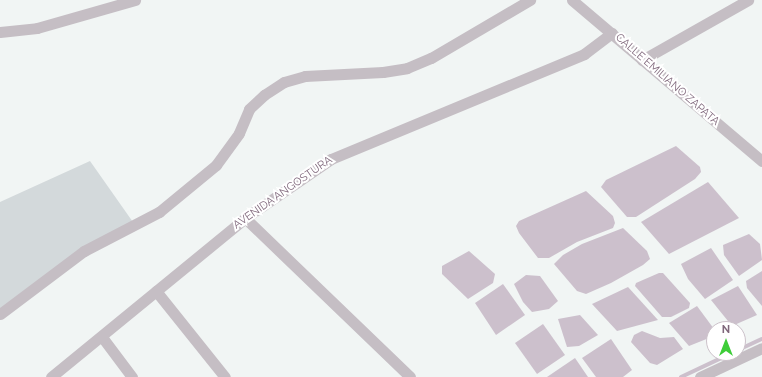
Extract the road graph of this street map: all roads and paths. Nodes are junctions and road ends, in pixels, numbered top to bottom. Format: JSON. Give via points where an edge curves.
{"nodes":[{"id":1,"x":135,"y":0,"type":"edge"},
{"id":2,"x":530,"y":0,"type":"edge"},
{"id":3,"x":572,"y":0,"type":"edge"},
{"id":4,"x":748,"y":0,"type":"edge"},
{"id":5,"x":0,"y":32,"type":"edge"},
{"id":6,"x":612,"y":33,"type":"junction"},
{"id":7,"x":642,"y":60,"type":"junction"},
{"id":8,"x":762,"y":161,"type":"edge"},
{"id":9,"x":245,"y":218,"type":"junction"},
{"id":10,"x":156,"y":291,"type":"junction"},
{"id":11,"x":0,"y":314,"type":"edge"},
{"id":12,"x":102,"y":336,"type":"junction"},
{"id":13,"x":762,"y":348,"type":"edge"},
{"id":14,"x":51,"y":377,"type":"edge"},
{"id":15,"x":132,"y":377,"type":"edge"},
{"id":16,"x":225,"y":377,"type":"edge"},
{"id":17,"x":410,"y":377,"type":"edge"},
{"id":18,"x":700,"y":377,"type":"edge"}],
"edges":[{"from":1,"to":5,"type":"street","via":[[38,28]]},
{"from":2,"to":11,"type":"street","via":[[431,58],[407,68],[383,72],[305,76],[284,82],[264,94],[249,109],[239,133],[216,165],[170,203],[153,216],[84,251]]},
{"from":3,"to":6,"type":"street","name":"CALLE EMILIANO ZAPATA"},
{"from":4,"to":7,"type":"street"},
{"from":6,"to":7,"type":"street","name":"CALLE EMILIANO ZAPATA"},
{"from":6,"to":9,"type":"street","name":"AVENIDA ANGOSTURA","via":[[584,54],[331,158]]},
{"from":7,"to":8,"type":"street","name":"CALLE EMILIANO ZAPATA"},
{"from":9,"to":10,"type":"street","name":"AVENIDA ANGOSTURA"},
{"from":9,"to":17,"type":"street"},
{"from":10,"to":12,"type":"street","name":"AVENIDA ANGOSTURA"},
{"from":10,"to":16,"type":"street"},
{"from":12,"to":14,"type":"street","name":"AVENIDA ANGOSTURA"},
{"from":12,"to":15,"type":"street"},
{"from":13,"to":18,"type":"street"}]}
